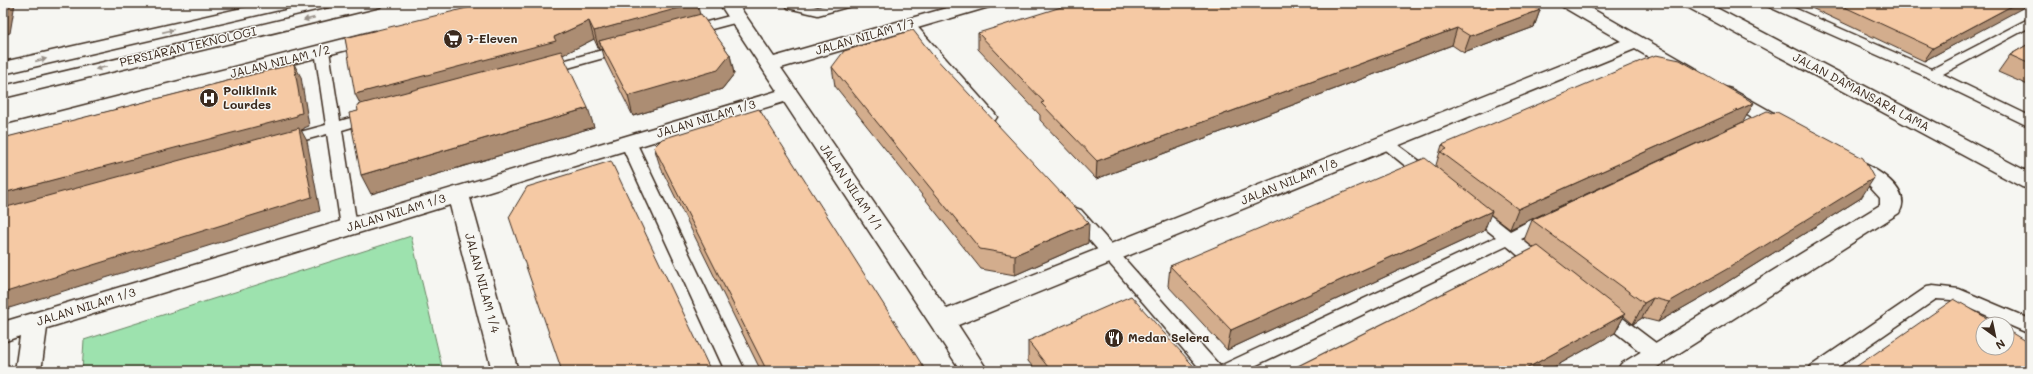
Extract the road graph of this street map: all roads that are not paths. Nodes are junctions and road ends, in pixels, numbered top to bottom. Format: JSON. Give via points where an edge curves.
{"nodes":[{"id":1,"x":288,"y":3,"type":"edge"},
{"id":2,"x":374,"y":3,"type":"edge"},
{"id":3,"x":791,"y":3,"type":"edge"},
{"id":4,"x":846,"y":3,"type":"edge"},
{"id":5,"x":983,"y":3,"type":"edge"},
{"id":6,"x":1569,"y":3,"type":"edge"},
{"id":7,"x":1693,"y":3,"type":"edge"},
{"id":8,"x":1772,"y":3,"type":"edge"},
{"id":9,"x":732,"y":10,"type":"edge"},
{"id":10,"x":2030,"y":22,"type":"edge"},
{"id":11,"x":908,"y":25,"type":"junction"},
{"id":12,"x":390,"y":34,"type":"edge"},
{"id":13,"x":676,"y":34,"type":"edge"},
{"id":14,"x":1636,"y":42,"type":"junction"},
{"id":15,"x":638,"y":44,"type":"edge"},
{"id":16,"x":322,"y":51,"type":"junction"},
{"id":17,"x":769,"y":65,"type":"junction"},
{"id":18,"x":3,"y":68,"type":"edge"},
{"id":19,"x":532,"y":74,"type":"edge"},
{"id":20,"x":1932,"y":74,"type":"junction"},
{"id":21,"x":3,"y":92,"type":"edge"},
{"id":22,"x":789,"y":94,"type":"junction"},
{"id":23,"x":387,"y":113,"type":"edge"},
{"id":24,"x":2030,"y":122,"type":"edge"},
{"id":25,"x":334,"y":127,"type":"junction"},
{"id":26,"x":1001,"y":130,"type":"edge"},
{"id":27,"x":3,"y":132,"type":"edge"},
{"id":28,"x":1801,"y":138,"type":"edge"},
{"id":29,"x":628,"y":142,"type":"junction"},
{"id":30,"x":1386,"y":143,"type":"junction"},
{"id":31,"x":272,"y":144,"type":"edge"},
{"id":32,"x":1828,"y":154,"type":"edge"},
{"id":33,"x":2030,"y":182,"type":"edge"},
{"id":34,"x":1441,"y":186,"type":"edge"},
{"id":35,"x":458,"y":194,"type":"junction"},
{"id":36,"x":1460,"y":200,"type":"edge"},
{"id":37,"x":1063,"y":201,"type":"edge"},
{"id":38,"x":1559,"y":215,"type":"edge"},
{"id":39,"x":349,"y":227,"type":"junction"},
{"id":40,"x":1509,"y":239,"type":"junction"},
{"id":41,"x":1110,"y":254,"type":"junction"},
{"id":42,"x":1559,"y":277,"type":"edge"},
{"id":43,"x":1590,"y":302,"type":"edge"},
{"id":44,"x":942,"y":321,"type":"junction"},
{"id":45,"x":35,"y":322,"type":"junction"},
{"id":46,"x":2030,"y":327,"type":"edge"},
{"id":47,"x":3,"y":332,"type":"edge"},
{"id":48,"x":1658,"y":355,"type":"junction"},
{"id":49,"x":28,"y":371,"type":"edge"},
{"id":50,"x":505,"y":371,"type":"edge"},
{"id":51,"x":735,"y":371,"type":"edge"},
{"id":52,"x":975,"y":371,"type":"edge"},
{"id":53,"x":1213,"y":371,"type":"edge"},
{"id":54,"x":1226,"y":371,"type":"edge"},
{"id":55,"x":1630,"y":371,"type":"edge"},
{"id":56,"x":1818,"y":371,"type":"edge"}],
"edges":[{"from":18,"to":1,"type":"street","name":"PERSIARAN TEKNOLOGI","one_way":true},
{"from":2,"to":21,"type":"street","name":"PERSIARAN TEKNOLOGI","one_way":true},
{"from":3,"to":4,"type":"lane","via":[[818,11]]},
{"from":5,"to":11,"type":"street","name":"JALAN NILAM 1/7"},
{"from":6,"to":14,"type":"street"},
{"from":7,"to":33,"type":"street","name":"JALAN DAMANSARA LAMA"},
{"from":8,"to":20,"type":"lane"},
{"from":9,"to":13,"type":"lane"},
{"from":9,"to":17,"type":"street","name":"JALAN NILAM 1/1"},
{"from":10,"to":20,"type":"lane"},
{"from":11,"to":17,"type":"street","name":"JALAN NILAM 1/7"},
{"from":11,"to":26,"type":"lane"},
{"from":12,"to":16,"type":"street","name":"JALAN NILAM 1/2"},
{"from":14,"to":28,"type":"street","via":[[1760,121]]},
{"from":14,"to":30,"type":"street","name":"JALAN NILAM 1/8"},
{"from":15,"to":19,"type":"lane"},
{"from":16,"to":25,"type":"lane"},
{"from":16,"to":27,"type":"street","name":"JALAN NILAM 1/2"},
{"from":17,"to":22,"type":"street","name":"JALAN NILAM 1/1"},
{"from":20,"to":24,"type":"lane"},
{"from":22,"to":29,"type":"street","name":"JALAN NILAM 1/3"},
{"from":22,"to":44,"type":"street","name":"JALAN NILAM 1/1"},
{"from":23,"to":25,"type":"lane"},
{"from":25,"to":31,"type":"lane"},
{"from":25,"to":39,"type":"lane"},
{"from":29,"to":35,"type":"street","name":"JALAN NILAM 1/3"},
{"from":29,"to":51,"type":"lane"},
{"from":30,"to":34,"type":"lane"},
{"from":30,"to":41,"type":"street","name":"JALAN NILAM 1/8"},
{"from":32,"to":48,"type":"street","via":[[1877,182],[1891,196],[1890,208]]},
{"from":35,"to":39,"type":"street","name":"JALAN NILAM 1/3"},
{"from":35,"to":50,"type":"street","name":"JALAN NILAM 1/4"},
{"from":36,"to":40,"type":"lane"},
{"from":37,"to":41,"type":"lane"},
{"from":38,"to":40,"type":"lane"},
{"from":39,"to":45,"type":"street","name":"JALAN NILAM 1/3"},
{"from":40,"to":42,"type":"lane"},
{"from":40,"to":54,"type":"lane"},
{"from":41,"to":44,"type":"street","name":"JALAN NILAM 1/8"},
{"from":41,"to":53,"type":"lane"},
{"from":43,"to":48,"type":"lane"},
{"from":44,"to":52,"type":"street","name":"JALAN NILAM 1/1"},
{"from":45,"to":47,"type":"street","name":"JALAN NILAM 1/3"},
{"from":45,"to":49,"type":"street"},
{"from":46,"to":56,"type":"lane","via":[[1953,294],[1933,292]]},
{"from":48,"to":55,"type":"street"}]}
